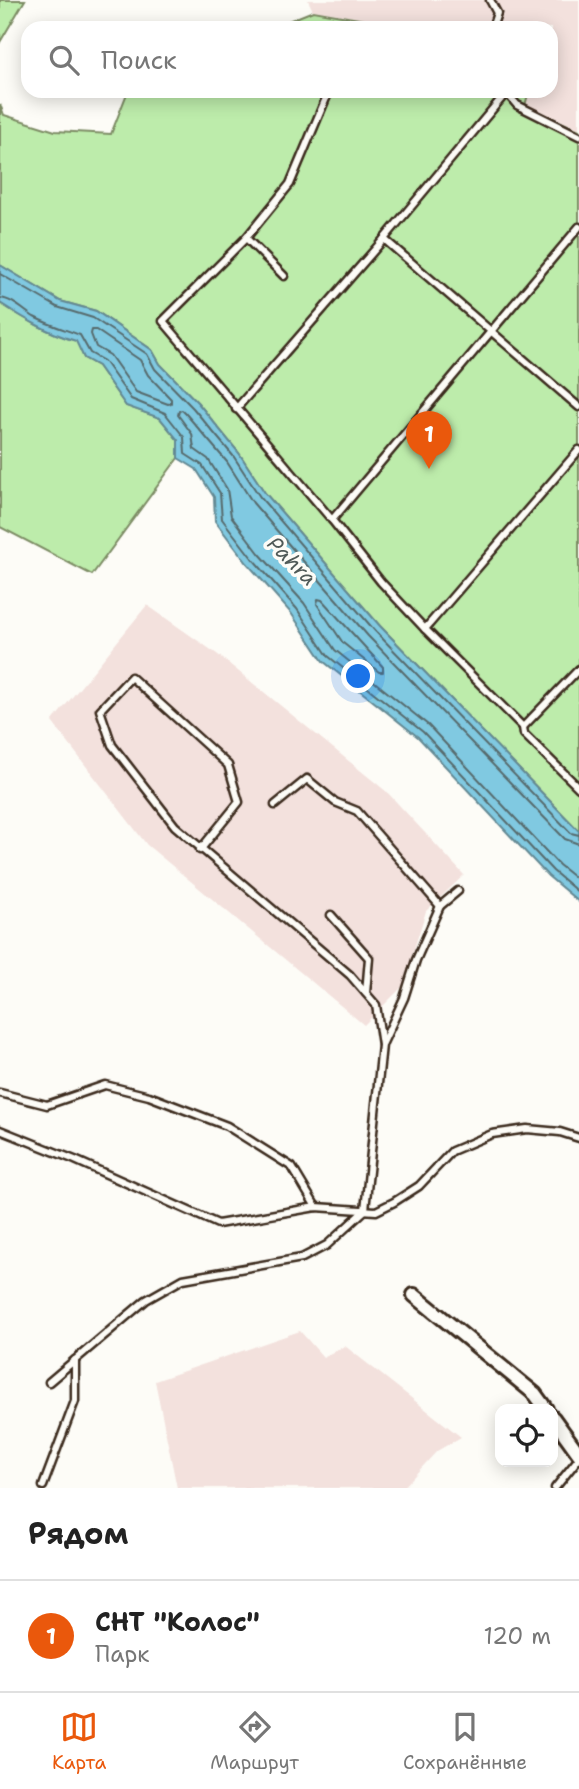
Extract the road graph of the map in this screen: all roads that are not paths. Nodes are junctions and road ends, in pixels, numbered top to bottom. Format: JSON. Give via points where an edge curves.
{"nodes":[{"id":1,"x":490,"y":0,"type":"edge"},
{"id":2,"x":494,"y":21,"type":"edge"},
{"id":3,"x":326,"y":98,"type":"edge"},
{"id":4,"x":500,"y":98,"type":"edge"},
{"id":5,"x":511,"y":98,"type":"edge"},
{"id":6,"x":579,"y":136,"type":"edge"},
{"id":7,"x":579,"y":227,"type":"edge"},
{"id":8,"x":246,"y":237,"type":"junction"},
{"id":9,"x":384,"y":239,"type":"junction"},
{"id":10,"x":284,"y":276,"type":"dead end"},
{"id":11,"x":491,"y":330,"type":"junction"},
{"id":12,"x":579,"y":407,"type":"edge"},
{"id":13,"x":236,"y":409,"type":"junction"},
{"id":14,"x":579,"y":450,"type":"edge"},
{"id":15,"x":332,"y":520,"type":"junction"},
{"id":16,"x":425,"y":629,"type":"junction"},
{"id":17,"x":579,"y":669,"type":"edge"},
{"id":18,"x":523,"y":727,"type":"junction"},
{"id":19,"x":579,"y":788,"type":"edge"},
{"id":20,"x":275,"y":805,"type":"dead end"},
{"id":21,"x":200,"y":850,"type":"junction"},
{"id":22,"x":458,"y":891,"type":"dead end"},
{"id":23,"x":440,"y":906,"type":"junction"},
{"id":24,"x":331,"y":915,"type":"dead end"},
{"id":25,"x":366,"y":993,"type":"junction"},
{"id":26,"x":382,"y":1045,"type":"junction"},
{"id":27,"x":0,"y":1093,"type":"edge"},
{"id":28,"x":0,"y":1130,"type":"edge"},
{"id":29,"x":579,"y":1138,"type":"edge"},
{"id":30,"x":316,"y":1207,"type":"junction"},
{"id":31,"x":365,"y":1210,"type":"junction"},
{"id":32,"x":414,"y":1295,"type":"dead end"},
{"id":33,"x":75,"y":1360,"type":"junction"},
{"id":34,"x":49,"y":1381,"type":"dead end"},
{"id":35,"x":542,"y":1404,"type":"edge"},
{"id":36,"x":558,"y":1425,"type":"edge"},
{"id":37,"x":579,"y":1456,"type":"edge"},
{"id":38,"x":43,"y":1486,"type":"dead end"},
{"id":39,"x":555,"y":1488,"type":"edge"}],
"edges":[{"from":1,"to":2,"type":"lane","via":[[497,13]]},
{"from":3,"to":8,"type":"lane","via":[[290,184]]},
{"from":4,"to":9,"type":"lane"},
{"from":5,"to":6,"type":"lane"},
{"from":7,"to":11,"type":"lane"},
{"from":8,"to":10,"type":"lane"},
{"from":8,"to":13,"type":"lane","via":[[163,321]]},
{"from":9,"to":11,"type":"lane"},
{"from":9,"to":13,"type":"lane"},
{"from":11,"to":12,"type":"lane"},
{"from":11,"to":15,"type":"lane"},
{"from":13,"to":15,"type":"lane"},
{"from":14,"to":16,"type":"lane"},
{"from":15,"to":16,"type":"lane"},
{"from":16,"to":18,"type":"lane"},
{"from":17,"to":18,"type":"lane"},
{"from":18,"to":19,"type":"lane","via":[[524,734]]},
{"from":20,"to":23,"type":"lane","via":[[307,779],[335,802],[358,811]]},
{"from":21,"to":21,"type":"lane","via":[[174,826],[112,745],[100,709],[131,677],[228,765],[239,802]]},
{"from":21,"to":25,"type":"lane"},
{"from":22,"to":23,"type":"lane"},
{"from":23,"to":26,"type":"lane"},
{"from":24,"to":25,"type":"lane","via":[[369,958]]},
{"from":25,"to":26,"type":"lane","via":[[376,1005]]},
{"from":26,"to":31,"type":"lane"},
{"from":27,"to":30,"type":"lane","via":[[47,1105],[106,1085],[149,1096],[227,1126],[292,1167]]},
{"from":28,"to":30,"type":"lane","via":[[218,1224]]},
{"from":29,"to":31,"type":"lane","via":[[527,1129],[492,1134],[452,1151],[419,1186],[394,1202],[376,1211]]},
{"from":30,"to":31,"type":"lane"},
{"from":31,"to":33,"type":"lane","via":[[327,1245],[302,1258],[183,1279],[146,1300]]},
{"from":32,"to":35,"type":"street"},
{"from":33,"to":34,"type":"lane"},
{"from":33,"to":38,"type":"lane","via":[[75,1401]]},
{"from":36,"to":37,"type":"street"},
{"from":37,"to":39,"type":"lane"}]}
